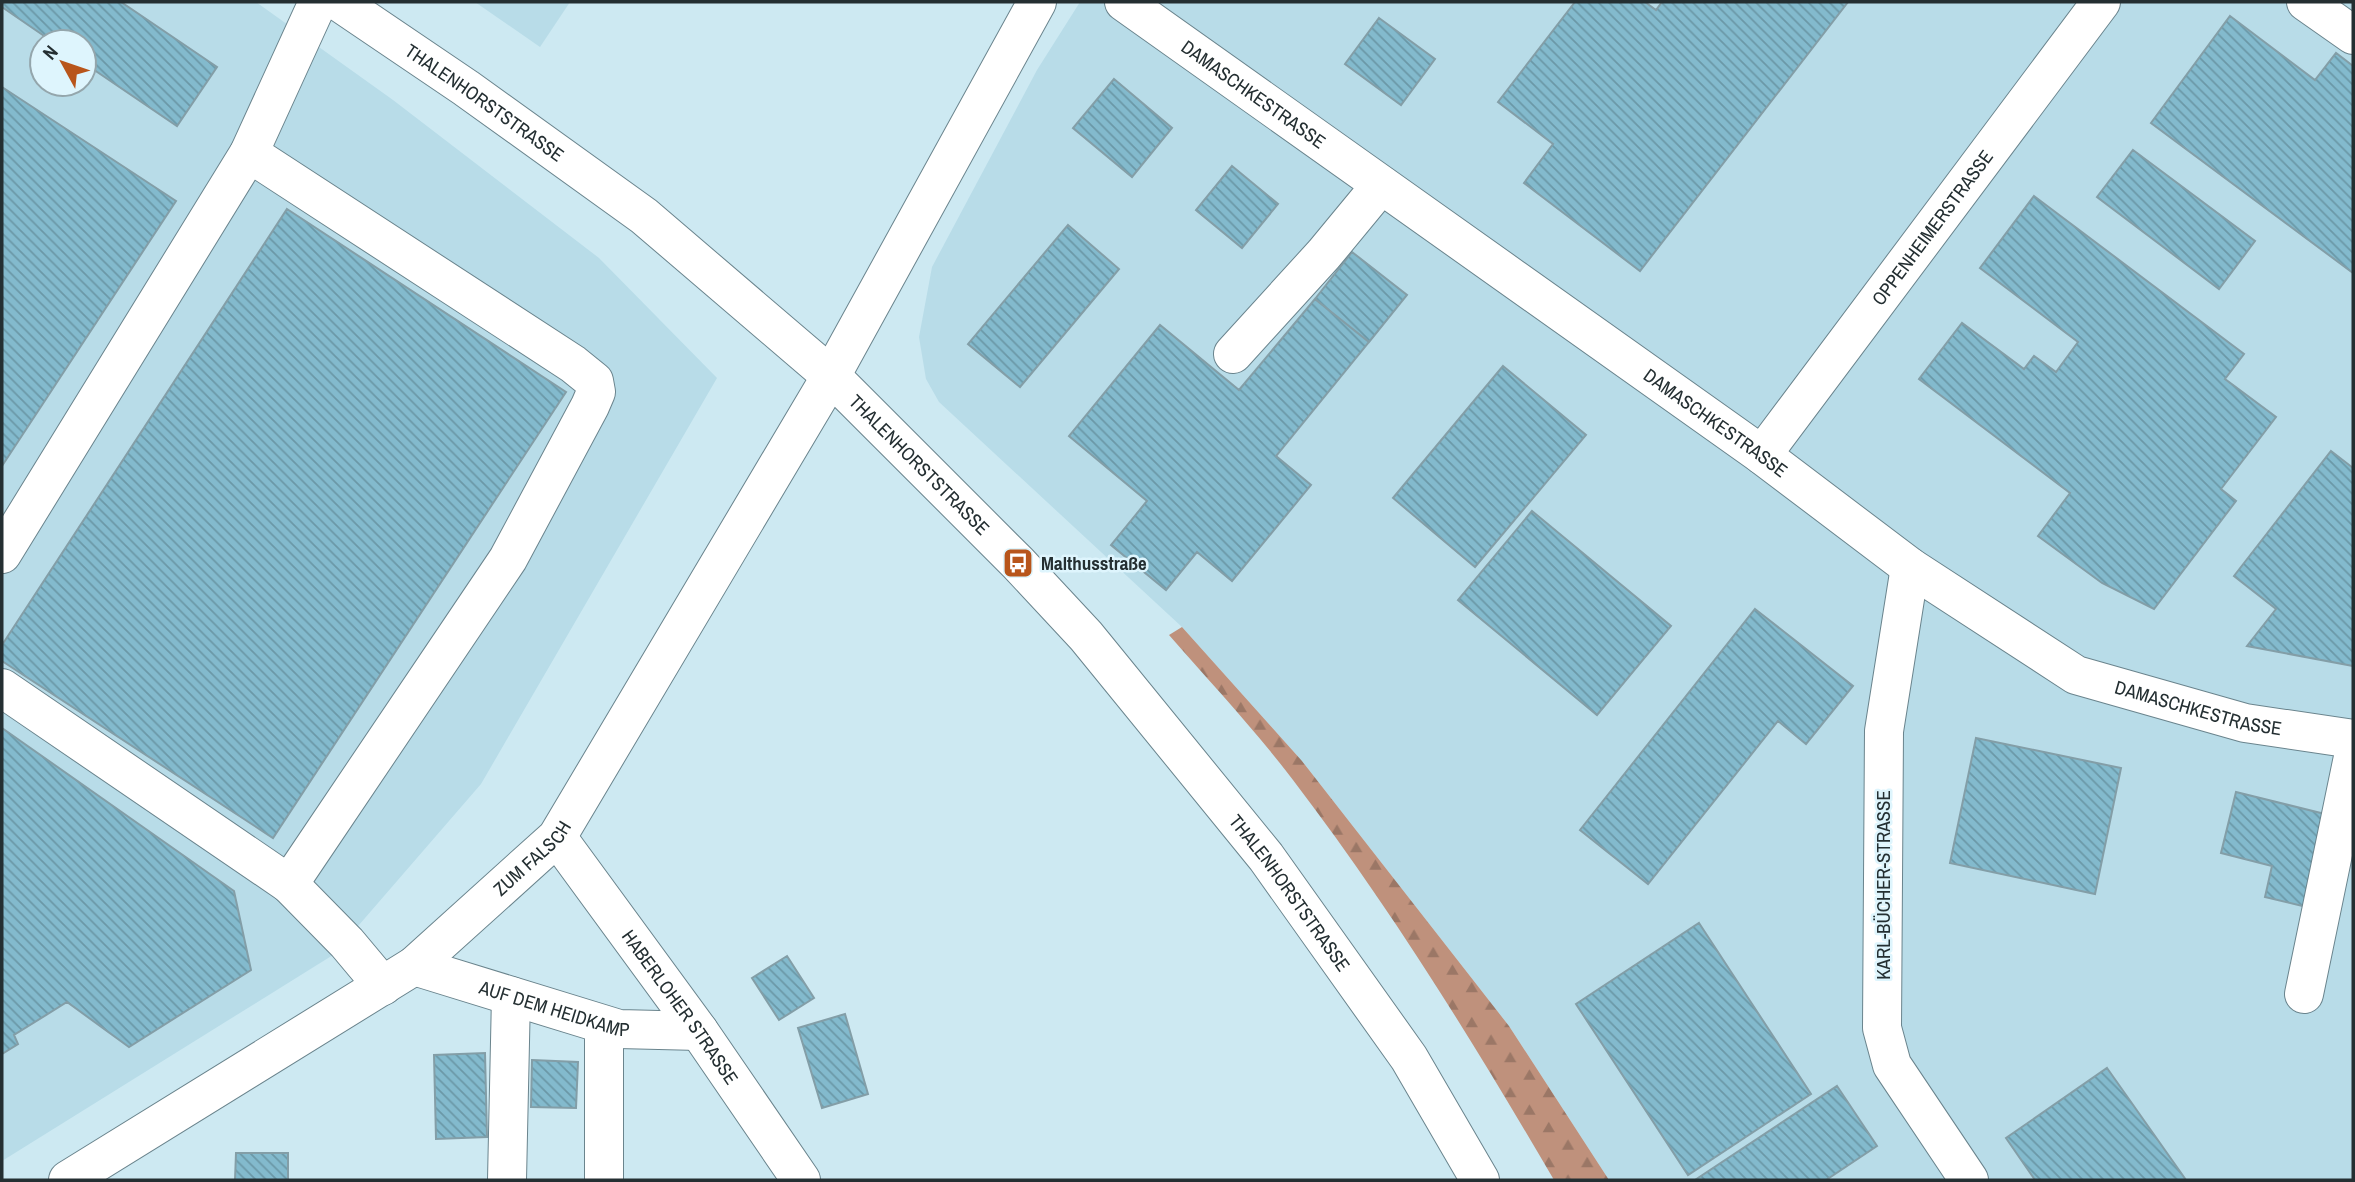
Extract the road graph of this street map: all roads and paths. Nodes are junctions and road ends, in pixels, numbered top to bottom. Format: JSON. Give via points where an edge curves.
{"nodes":[{"id":1,"x":318,"y":2,"type":"edge"},
{"id":2,"x":339,"y":2,"type":"edge"},
{"id":3,"x":1037,"y":2,"type":"edge"},
{"id":4,"x":1124,"y":2,"type":"edge"},
{"id":5,"x":2101,"y":2,"type":"edge"},
{"id":6,"x":2306,"y":2,"type":"edge"},
{"id":7,"x":2353,"y":36,"type":"edge"},
{"id":8,"x":249,"y":153,"type":"junction"},
{"id":9,"x":1381,"y":185,"type":"junction"},
{"id":10,"x":1233,"y":354,"type":"dead end"},
{"id":11,"x":831,"y":376,"type":"junction"},
{"id":12,"x":1762,"y":455,"type":"junction"},
{"id":13,"x":2,"y":554,"type":"edge"},
{"id":14,"x":1910,"y":567,"type":"junction"},
{"id":15,"x":2,"y":688,"type":"edge"},
{"id":16,"x":2353,"y":739,"type":"edge"},
{"id":17,"x":2353,"y":757,"type":"edge"},
{"id":18,"x":557,"y":837,"type":"junction"},
{"id":19,"x":289,"y":884,"type":"junction"},
{"id":20,"x":399,"y":976,"type":"junction"},
{"id":21,"x":2304,"y":994,"type":"dead end"},
{"id":22,"x":511,"y":996,"type":"junction"},
{"id":23,"x":604,"y":1025,"type":"junction"},
{"id":24,"x":699,"y":1031,"type":"junction"},
{"id":25,"x":68,"y":1180,"type":"edge"},
{"id":26,"x":507,"y":1180,"type":"edge"},
{"id":27,"x":604,"y":1180,"type":"edge"},
{"id":28,"x":801,"y":1180,"type":"edge"},
{"id":29,"x":1480,"y":1180,"type":"edge"},
{"id":30,"x":1969,"y":1180,"type":"edge"}],
"edges":[{"from":1,"to":8,"type":"street"},
{"from":2,"to":11,"type":"street","name":"THALENHORSTSTRASSE","via":[[645,216]]},
{"from":3,"to":11,"type":"street"},
{"from":4,"to":9,"type":"street","name":"DAMASCHKESTRASSE"},
{"from":5,"to":12,"type":"street","name":"OPPENHEIMERSTRASSE"},
{"from":6,"to":7,"type":"street"},
{"from":8,"to":13,"type":"street"},
{"from":8,"to":19,"type":"street","via":[[573,364],[594,381],[596,392],[508,559]]},
{"from":9,"to":10,"type":"street"},
{"from":9,"to":12,"type":"street","name":"DAMASCHKESTRASSE"},
{"from":11,"to":18,"type":"street","name":"ZUM FALSCH"},
{"from":11,"to":29,"type":"street","name":"THALENHORSTSTRASSE","via":[[1086,636],[1266,857],[1409,1058]]},
{"from":12,"to":14,"type":"street","name":"DAMASCHKESTRASSE"},
{"from":14,"to":16,"type":"street","name":"DAMASCHKESTRASSE","via":[[2076,675],[2245,723]]},
{"from":14,"to":30,"type":"street","name":"KARL-BÜCHER-STRASSE","via":[[1884,731],[1882,1028],[1892,1065]]},
{"from":15,"to":19,"type":"street"},
{"from":17,"to":21,"type":"street"},
{"from":18,"to":20,"type":"street","name":"ZUM FALSCH"},
{"from":18,"to":24,"type":"street","name":"HABERLOHER STRASSE"},
{"from":19,"to":20,"type":"street","via":[[347,943]]},
{"from":20,"to":22,"type":"street","name":"AUF DEM HEIDKAMP"},
{"from":20,"to":25,"type":"street","name":"ZUM FALSCH"},
{"from":22,"to":23,"type":"street","name":"AUF DEM HEIDKAMP"},
{"from":22,"to":26,"type":"street"},
{"from":23,"to":24,"type":"street","name":"AUF DEM HEIDKAMP","via":[[619,1030]]},
{"from":23,"to":27,"type":"street"},
{"from":24,"to":28,"type":"street","name":"HABERLOHER STRASSE"}]}
